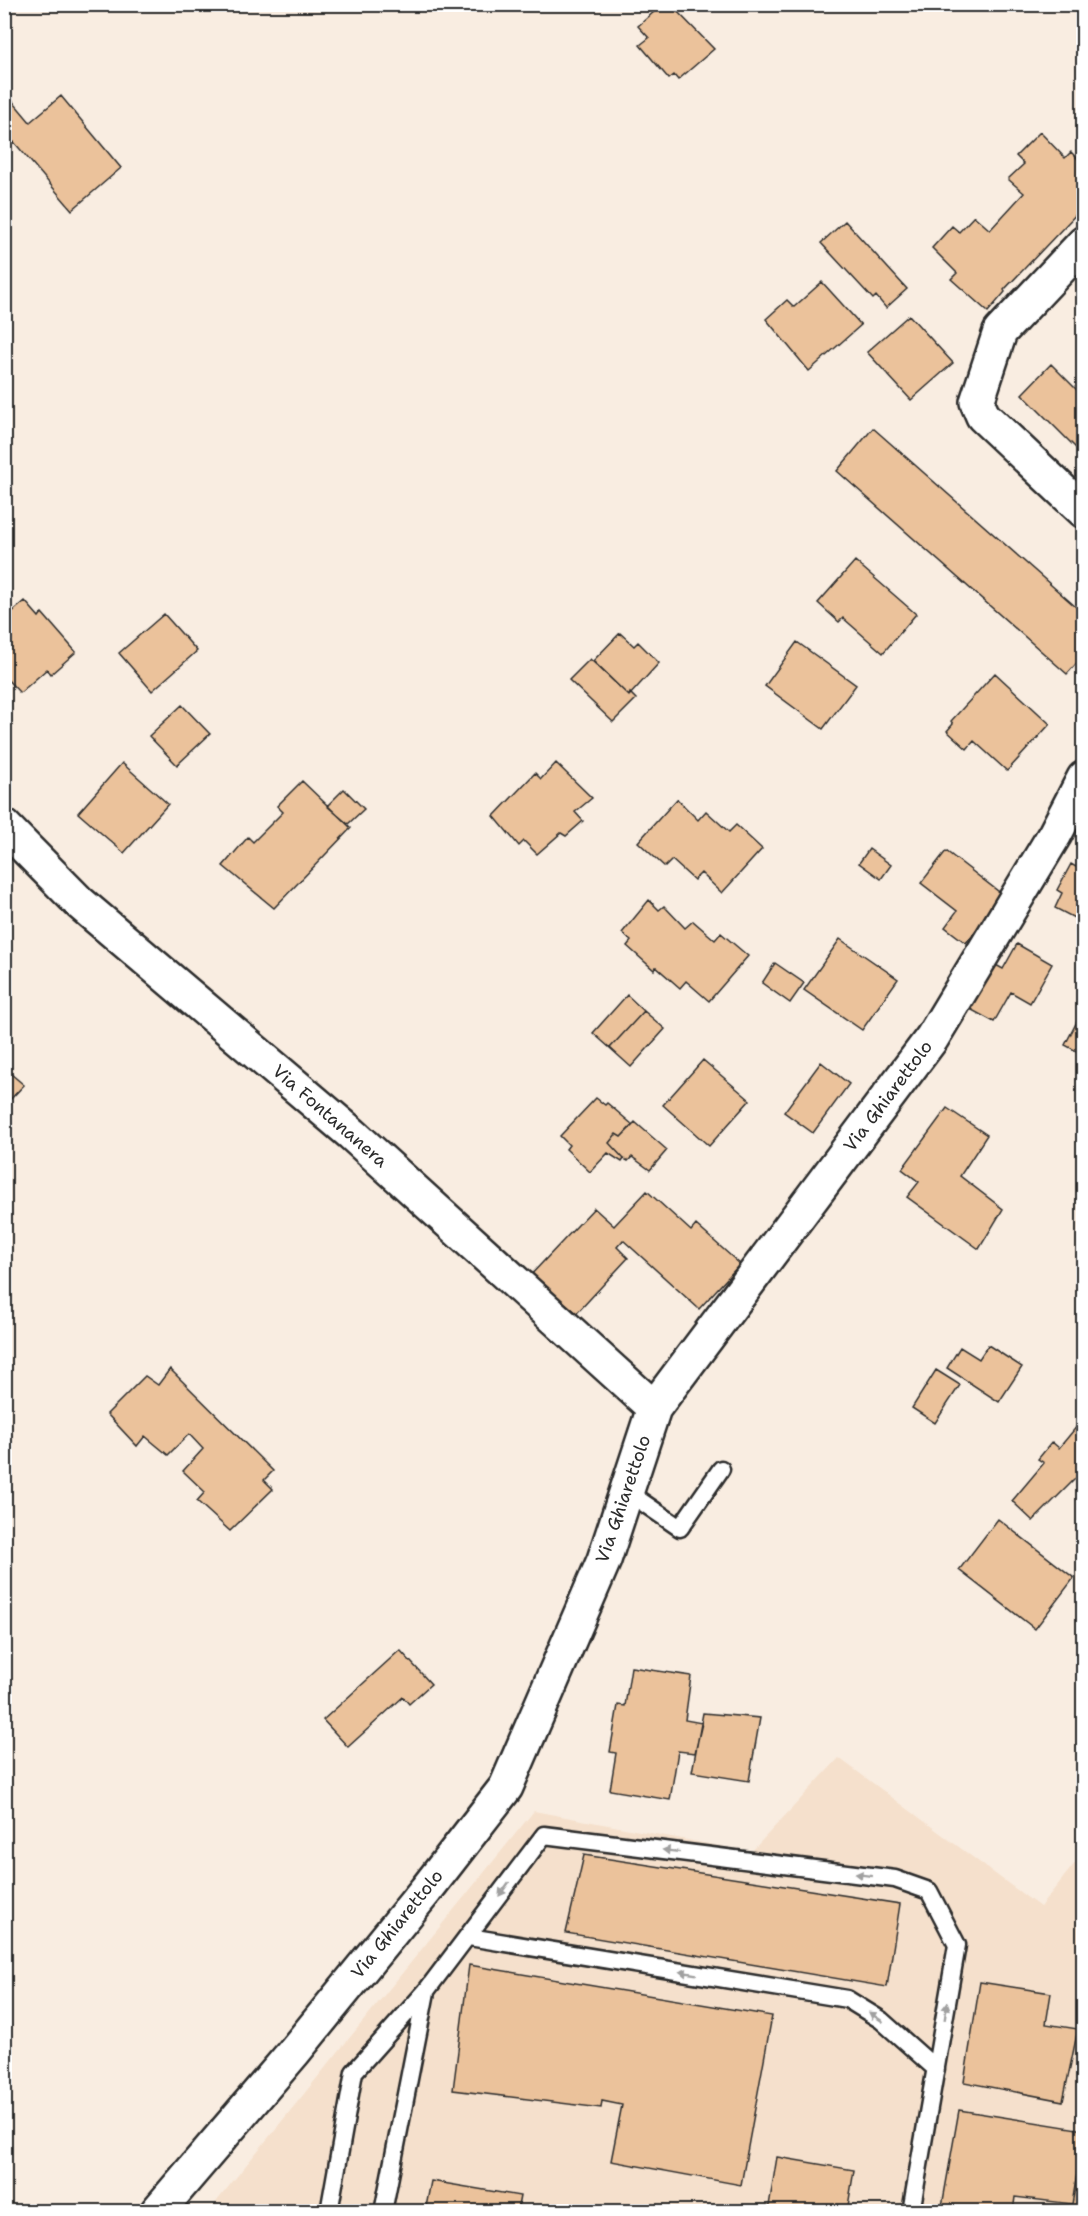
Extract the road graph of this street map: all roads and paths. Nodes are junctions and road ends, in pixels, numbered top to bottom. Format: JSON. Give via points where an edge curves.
{"nodes":[{"id":1,"x":1083,"y":243,"type":"edge"},
{"id":2,"x":1083,"y":511,"type":"edge"},
{"id":3,"x":1080,"y":793,"type":"edge"},
{"id":4,"x":4,"y":826,"type":"edge"},
{"id":5,"x":654,"y":1408,"type":"junction"},
{"id":6,"x":721,"y":1469,"type":"dead end"},
{"id":7,"x":627,"y":1491,"type":"junction"},
{"id":8,"x":469,"y":1937,"type":"junction"},
{"id":9,"x":426,"y":1991,"type":"junction"},
{"id":10,"x":936,"y":2069,"type":"junction"},
{"id":11,"x":158,"y":2211,"type":"edge"},
{"id":12,"x":329,"y":2211,"type":"edge"},
{"id":13,"x":383,"y":2211,"type":"edge"},
{"id":14,"x":911,"y":2211,"type":"edge"}],
"edges":[{"from":1,"to":2,"type":"street","via":[[1000,332],[977,402],[983,416]]},
{"from":3,"to":5,"type":"street","name":"Via Ghiarettolo","via":[[932,1038]]},
{"from":4,"to":5,"type":"street","name":"Via Fontananera","via":[[80,903],[352,1134]]},
{"from":5,"to":7,"type":"street","name":"Via Ghiarettolo"},
{"from":6,"to":7,"type":"lane","via":[[680,1528]]},
{"from":7,"to":11,"type":"street","name":"Via Ghiarettolo","via":[[604,1560],[506,1787],[308,2035]]},
{"from":8,"to":9,"type":"lane"},
{"from":10,"to":8,"type":"lane","one_way":true,"via":[[881,2020],[847,1999]]},
{"from":10,"to":8,"type":"lane","one_way":true,"via":[[957,1945],[929,1891],[895,1879],[544,1835]]},
{"from":9,"to":12,"type":"lane","via":[[354,2072]]},
{"from":9,"to":13,"type":"lane"},
{"from":10,"to":14,"type":"lane"}]}
